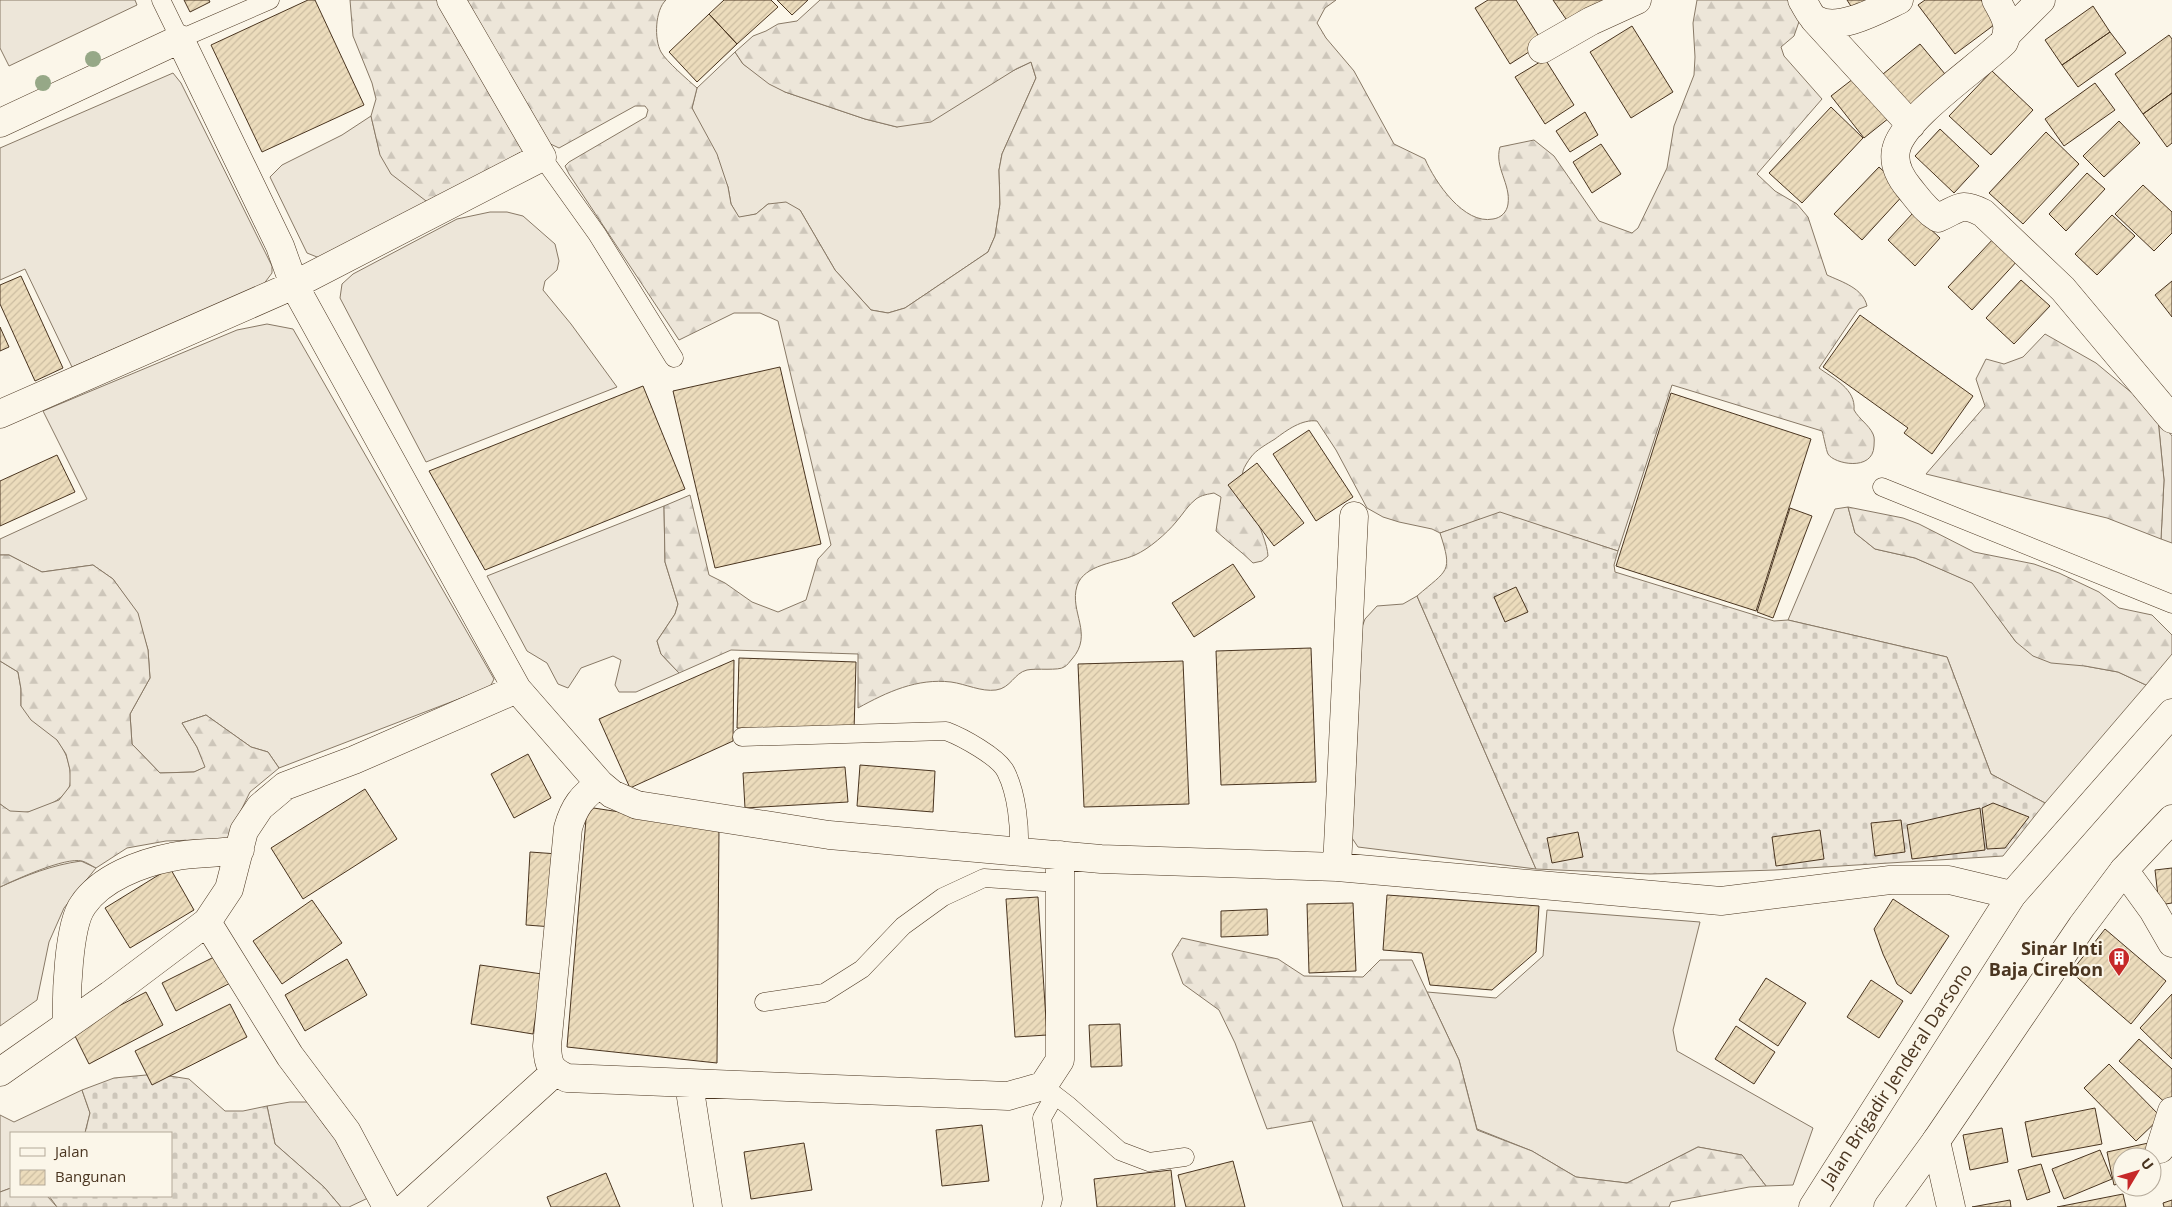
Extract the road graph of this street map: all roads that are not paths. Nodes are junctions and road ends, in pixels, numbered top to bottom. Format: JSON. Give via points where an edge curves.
{"nodes":[{"id":1,"x":161,"y":0,"type":"edge"},
{"id":2,"x":270,"y":0,"type":"edge"},
{"id":3,"x":452,"y":0,"type":"edge"},
{"id":4,"x":1637,"y":0,"type":"edge"},
{"id":5,"x":1900,"y":0,"type":"edge"},
{"id":6,"x":1996,"y":0,"type":"edge"},
{"id":7,"x":2041,"y":0,"type":"edge"},
{"id":8,"x":1808,"y":9,"type":"edge"},
{"id":9,"x":2008,"y":33,"type":"junction"},
{"id":10,"x":180,"y":39,"type":"junction"},
{"id":11,"x":1542,"y":49,"type":"dead end"},
{"id":12,"x":0,"y":123,"type":"edge"},
{"id":13,"x":1911,"y":125,"type":"junction"},
{"id":14,"x":542,"y":157,"type":"junction"},
{"id":15,"x":294,"y":285,"type":"junction"},
{"id":16,"x":674,"y":358,"type":"dead end"},
{"id":17,"x":0,"y":414,"type":"edge"},
{"id":18,"x":2172,"y":420,"type":"edge"},
{"id":19,"x":1882,"y":487,"type":"dead end"},
{"id":20,"x":1354,"y":516,"type":"dead end"},
{"id":21,"x":2172,"y":604,"type":"edge"},
{"id":22,"x":518,"y":689,"type":"junction"},
{"id":23,"x":2172,"y":713,"type":"edge"},
{"id":24,"x":742,"y":738,"type":"dead end"},
{"id":25,"x":600,"y":784,"type":"junction"},
{"id":26,"x":2172,"y":819,"type":"edge"},
{"id":27,"x":240,"y":850,"type":"junction"},
{"id":28,"x":1019,"y":852,"type":"junction"},
{"id":29,"x":1060,"y":855,"type":"junction"},
{"id":30,"x":1337,"y":867,"type":"junction"},
{"id":31,"x":2124,"y":870,"type":"junction"},
{"id":32,"x":1059,"y":883,"type":"junction"},
{"id":33,"x":2012,"y":895,"type":"junction"},
{"id":34,"x":207,"y":922,"type":"junction"},
{"id":35,"x":2172,"y":943,"type":"edge"},
{"id":36,"x":764,"y":1002,"type":"dead end"},
{"id":37,"x":67,"y":1025,"type":"junction"},
{"id":38,"x":0,"y":1072,"type":"edge"},
{"id":39,"x":555,"y":1072,"type":"junction"},
{"id":40,"x":689,"y":1084,"type":"junction"},
{"id":41,"x":1049,"y":1090,"type":"junction"},
{"id":42,"x":2172,"y":1111,"type":"edge"},
{"id":43,"x":1936,"y":1142,"type":"junction"},
{"id":44,"x":2161,"y":1147,"type":"edge"},
{"id":45,"x":1185,"y":1157,"type":"dead end"},
{"id":46,"x":386,"y":1207,"type":"edge"},
{"id":47,"x":406,"y":1207,"type":"edge"},
{"id":48,"x":708,"y":1207,"type":"edge"},
{"id":49,"x":1051,"y":1207,"type":"edge"},
{"id":50,"x":1813,"y":1207,"type":"edge"},
{"id":51,"x":1888,"y":1207,"type":"edge"},
{"id":52,"x":1951,"y":1207,"type":"edge"}],
"edges":[{"from":1,"to":10,"type":"lane"},
{"from":2,"to":10,"type":"lane"},
{"from":3,"to":14,"type":"main road"},
{"from":4,"to":11,"type":"main road"},
{"from":5,"to":8,"type":"main road","via":[[1847,22],[1828,24]]},
{"from":6,"to":9,"type":"main road","via":[[2008,22]]},
{"from":7,"to":9,"type":"main road"},
{"from":8,"to":13,"type":"main road"},
{"from":9,"to":13,"type":"main road","via":[[1993,53]]},
{"from":10,"to":12,"type":"main road"},
{"from":10,"to":15,"type":"main road","via":[[280,246]]},
{"from":13,"to":18,"type":"main road","via":[[1902,134],[1895,162],[1901,178],[1928,212],[1938,218],[1960,207],[1970,206],[1983,213],[2063,289]]},
{"from":14,"to":15,"type":"main road"},
{"from":14,"to":16,"type":"lane","via":[[597,234]]},
{"from":15,"to":17,"type":"main road"},
{"from":15,"to":22,"type":"main road"},
{"from":19,"to":21,"type":"lane"},
{"from":20,"to":30,"type":"main road"},
{"from":22,"to":25,"type":"main road"},
{"from":22,"to":27,"type":"main road","via":[[354,760],[285,786],[260,807],[244,831]]},
{"from":23,"to":33,"type":"main road","name":"Jalan Brigadir Jenderal Darsono"},
{"from":24,"to":28,"type":"lane","via":[[946,730],[964,738],[1006,770],[1015,798]]},
{"from":25,"to":28,"type":"main road","via":[[612,794],[637,805],[828,835]]},
{"from":25,"to":39,"type":"main road","via":[[577,803],[568,828],[547,1046],[548,1061]]},
{"from":26,"to":31,"type":"main road"},
{"from":27,"to":34,"type":"main road","via":[[229,889]]},
{"from":27,"to":37,"type":"main road","via":[[147,862],[111,880],[82,905],[76,919],[68,978]]},
{"from":28,"to":29,"type":"main road"},
{"from":29,"to":30,"type":"main road"},
{"from":29,"to":32,"type":"main road"},
{"from":30,"to":33,"type":"main road","via":[[1721,901],[1890,880],[1948,880]]},
{"from":31,"to":35,"type":"main road"},
{"from":31,"to":43,"type":"main road","via":[[2082,926]]},
{"from":32,"to":36,"type":"lane","via":[[984,878],[942,897],[903,926],[862,969],[824,993]]},
{"from":32,"to":41,"type":"main road","via":[[1060,1060]]},
{"from":33,"to":50,"type":"main road","name":"Jalan Brigadir Jenderal Darsono"},
{"from":34,"to":37,"type":"main road"},
{"from":34,"to":46,"type":"main road","via":[[290,1056],[347,1132]]},
{"from":37,"to":38,"type":"main road"},
{"from":39,"to":40,"type":"main road","via":[[567,1078]]},
{"from":39,"to":47,"type":"main road"},
{"from":40,"to":41,"type":"main road","via":[[1008,1096]]},
{"from":40,"to":48,"type":"main road"},
{"from":41,"to":45,"type":"lane","via":[[1120,1151],[1149,1162]]},
{"from":41,"to":49,"type":"lane","via":[[1042,1118],[1053,1199]]},
{"from":42,"to":44,"type":"main road"},
{"from":43,"to":51,"type":"main road"},
{"from":43,"to":52,"type":"main road"}]}
